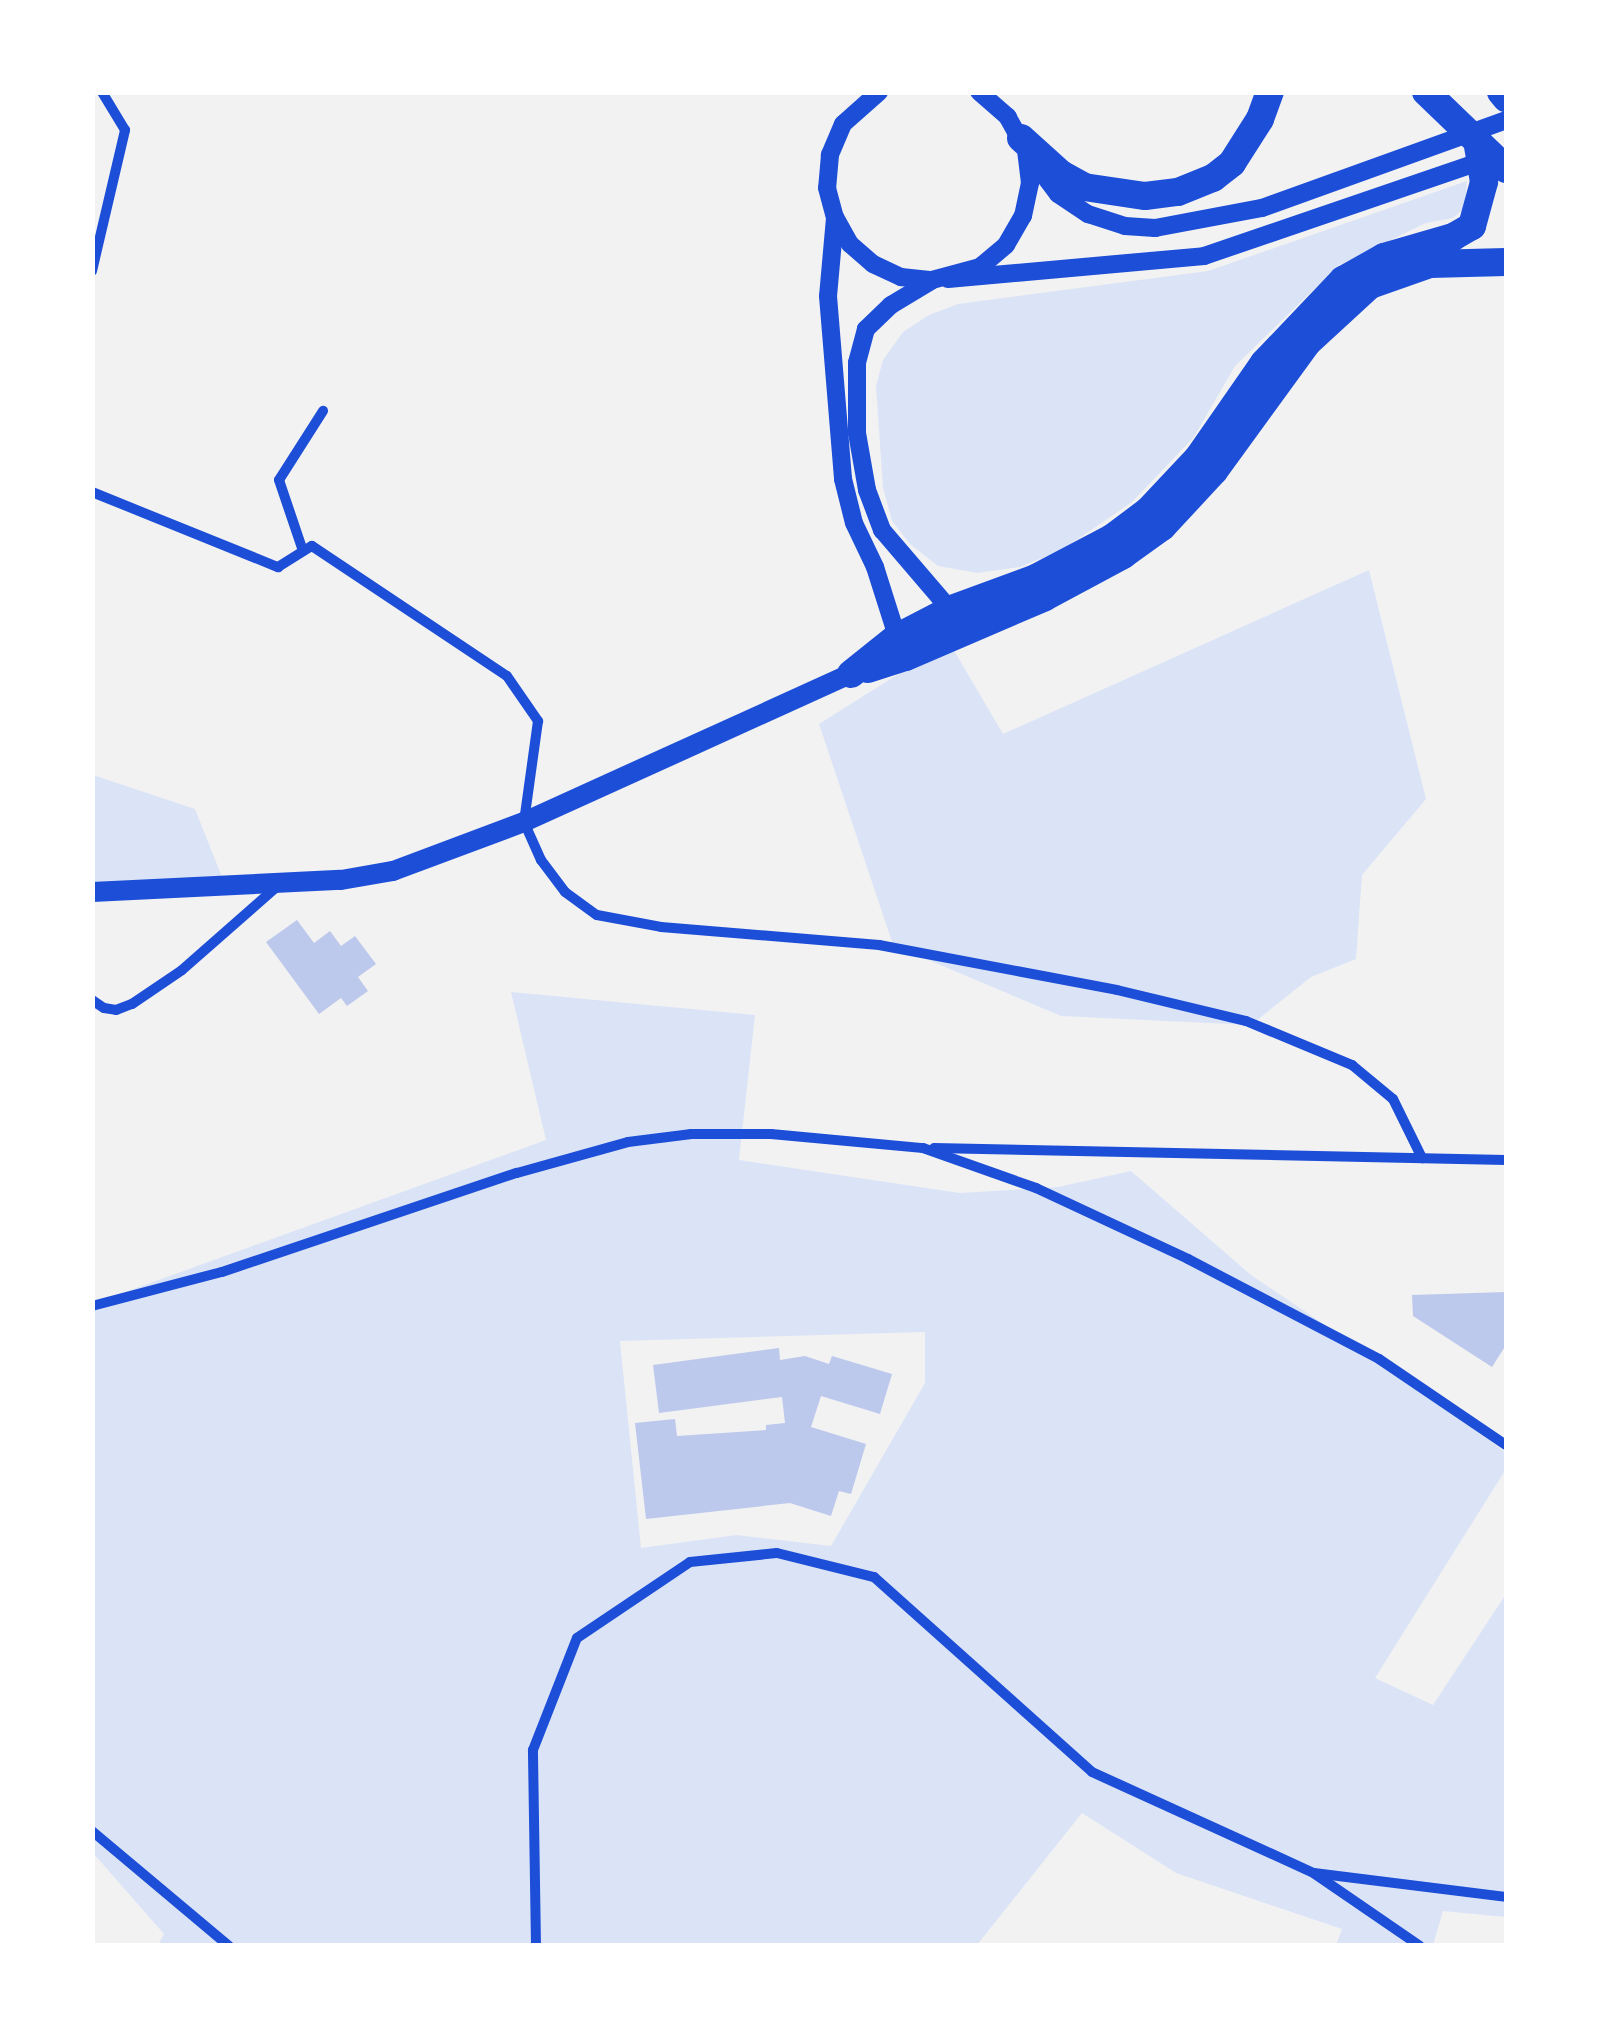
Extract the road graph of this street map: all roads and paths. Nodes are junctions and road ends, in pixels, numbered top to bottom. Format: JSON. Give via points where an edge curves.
{"nodes":[{"id":1,"x":102,"y":92,"type":"edge"},
{"id":2,"x":880,"y":92,"type":"edge"},
{"id":3,"x":979,"y":92,"type":"edge"},
{"id":4,"x":1010,"y":92,"type":"edge"},
{"id":5,"x":1270,"y":92,"type":"edge"},
{"id":6,"x":1426,"y":92,"type":"edge"},
{"id":7,"x":1500,"y":92,"type":"edge"},
{"id":8,"x":1506,"y":98,"type":"edge"},
{"id":9,"x":1506,"y":120,"type":"edge"},
{"id":10,"x":1019,"y":135,"type":"junction"},
{"id":11,"x":1477,"y":140,"type":"junction"},
{"id":12,"x":1506,"y":151,"type":"edge"},
{"id":13,"x":1506,"y":169,"type":"edge"},
{"id":14,"x":835,"y":217,"type":"junction"},
{"id":15,"x":1506,"y":262,"type":"edge"},
{"id":16,"x":92,"y":271,"type":"edge"},
{"id":17,"x":940,"y":280,"type":"junction"},
{"id":18,"x":323,"y":411,"type":"dead end"},
{"id":19,"x":92,"y":492,"type":"edge"},
{"id":20,"x":304,"y":551,"type":"junction"},
{"id":21,"x":956,"y":619,"type":"junction"},
{"id":22,"x":901,"y":648,"type":"junction"},
{"id":23,"x":851,"y":674,"type":"joint"},
{"id":24,"x":524,"y":822,"type":"junction"},
{"id":25,"x":282,"y":883,"type":"junction"},
{"id":26,"x":92,"y":892,"type":"edge"},
{"id":27,"x":92,"y":1000,"type":"edge"},
{"id":28,"x":922,"y":1148,"type":"junction"},
{"id":29,"x":1422,"y":1158,"type":"junction"},
{"id":30,"x":1506,"y":1160,"type":"edge"},
{"id":31,"x":92,"y":1306,"type":"edge"},
{"id":32,"x":1506,"y":1446,"type":"edge"},
{"id":33,"x":92,"y":1831,"type":"edge"},
{"id":34,"x":1314,"y":1873,"type":"junction"},
{"id":35,"x":1506,"y":1897,"type":"edge"},
{"id":36,"x":229,"y":1946,"type":"edge"},
{"id":37,"x":536,"y":1946,"type":"edge"},
{"id":38,"x":1420,"y":1946,"type":"edge"}],
"edges":[{"from":1,"to":16,"type":"street","via":[[125,130]]},
{"from":2,"to":14,"type":"street","via":[[844,124],[830,154]]},
{"from":3,"to":10,"type":"street"},
{"from":4,"to":10,"type":"street"},
{"from":5,"to":10,"type":"highway","via":[[1232,163],[1178,192],[1145,196],[1084,187]]},
{"from":6,"to":11,"type":"highway"},
{"from":7,"to":8,"type":"highway"},
{"from":9,"to":10,"type":"street","via":[[1262,208],[1166,227],[1125,226],[1088,214],[1050,185]]},
{"from":10,"to":17,"type":"street","via":[[1030,184],[1023,216],[1006,245],[980,267]]},
{"from":11,"to":13,"type":"highway"},
{"from":11,"to":21,"type":"highway","via":[[1484,182],[1472,226],[1453,238],[1384,257],[1342,280],[1264,363],[1198,458],[1148,511],[1112,538]]},
{"from":12,"to":17,"type":"street","via":[[1204,256]]},
{"from":14,"to":17,"type":"street","via":[[850,244],[873,264],[901,277]]},
{"from":14,"to":22,"type":"street","via":[[828,296],[844,479]]},
{"from":15,"to":21,"type":"highway","via":[[1430,264],[1370,286],[1307,343],[1214,471],[1162,527],[1045,597]]},
{"from":17,"to":21,"type":"street","via":[[891,305],[866,330],[857,363],[856,414],[867,490],[882,530]]},
{"from":18,"to":20,"type":"street","via":[[278,480]]},
{"from":19,"to":20,"type":"street","via":[[278,566]]},
{"from":20,"to":24,"type":"street","via":[[312,546],[507,676],[538,721]]},
{"from":21,"to":22,"type":"highway"},
{"from":22,"to":23,"type":"highway"},
{"from":23,"to":24,"type":"main road"},
{"from":24,"to":25,"type":"main road","via":[[393,871]]},
{"from":24,"to":29,"type":"street","via":[[565,892],[598,915],[661,927],[879,944],[1246,1022],[1352,1065],[1394,1099]]},
{"from":25,"to":26,"type":"main road"},
{"from":25,"to":27,"type":"street","via":[[132,1004],[104,1008]]},
{"from":28,"to":29,"type":"street"},
{"from":28,"to":31,"type":"street","via":[[770,1134],[628,1142],[222,1272]]},
{"from":28,"to":32,"type":"street","via":[[1036,1188],[1188,1259],[1379,1359]]},
{"from":29,"to":30,"type":"street"},
{"from":33,"to":36,"type":"street"},
{"from":34,"to":35,"type":"street"},
{"from":34,"to":37,"type":"street","via":[[1092,1772],[874,1577],[778,1553],[690,1562],[577,1638],[532,1750]]},
{"from":34,"to":38,"type":"street"}]}
